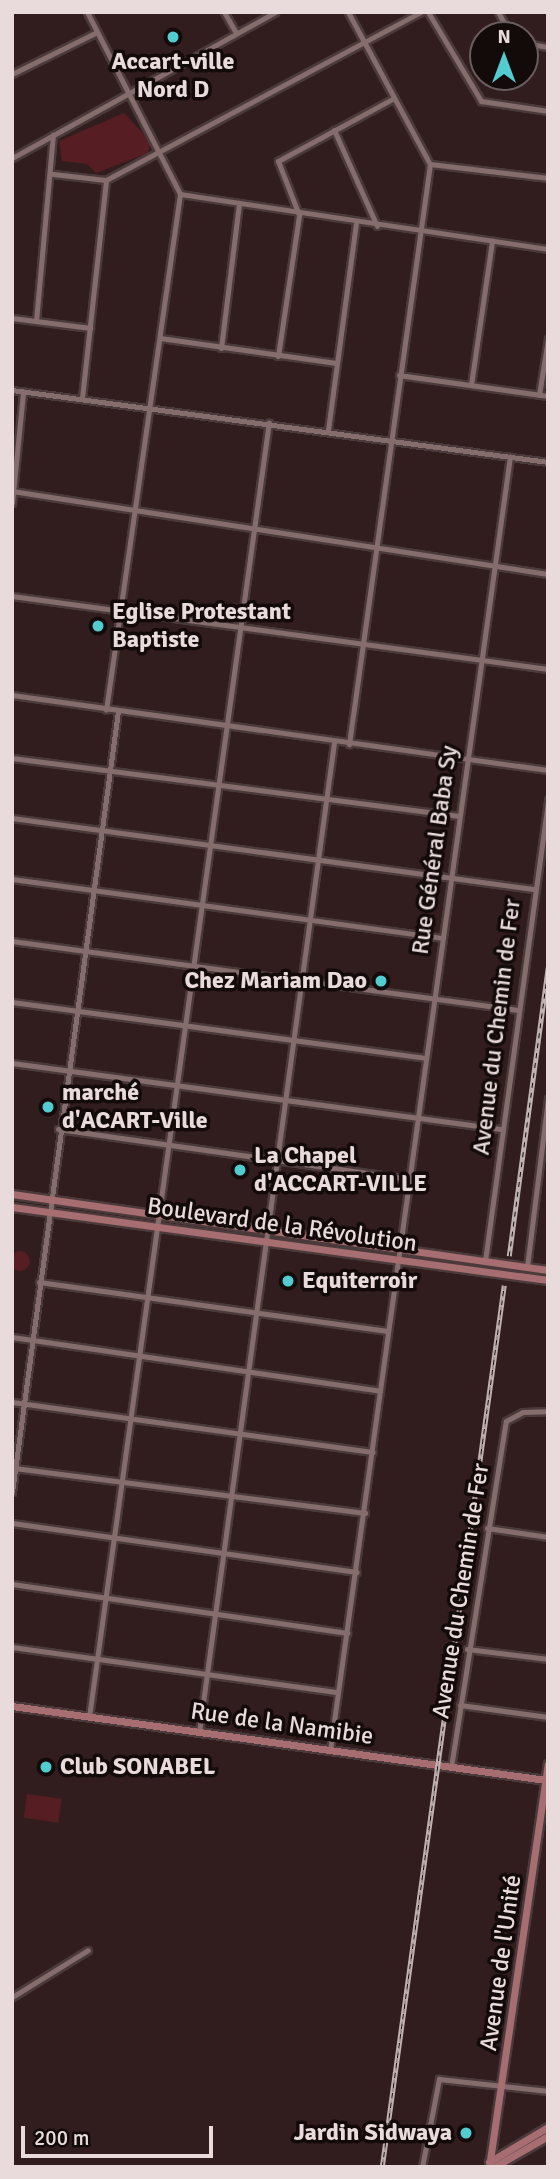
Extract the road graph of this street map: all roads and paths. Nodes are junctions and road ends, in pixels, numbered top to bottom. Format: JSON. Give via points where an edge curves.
{"nodes":[{"id":1,"x":87,"y":12,"type":"edge"},
{"id":2,"x":224,"y":12,"type":"edge"},
{"id":3,"x":275,"y":12,"type":"edge"},
{"id":4,"x":348,"y":12,"type":"edge"},
{"id":5,"x":421,"y":12,"type":"edge"},
{"id":6,"x":428,"y":12,"type":"edge"},
{"id":7,"x":97,"y":32,"type":"junction"},
{"id":8,"x":236,"y":33,"type":"junction"},
{"id":9,"x":363,"y":42,"type":"junction"},
{"id":10,"x":12,"y":74,"type":"edge"},
{"id":11,"x":126,"y":93,"type":"junction"},
{"id":12,"x":394,"y":98,"type":"junction"},
{"id":13,"x":548,"y":111,"type":"edge"},
{"id":14,"x":334,"y":130,"type":"junction"},
{"id":15,"x":53,"y":135,"type":"junction"},
{"id":16,"x":161,"y":154,"type":"junction"},
{"id":17,"x":12,"y":158,"type":"edge"},
{"id":18,"x":430,"y":164,"type":"junction"},
{"id":19,"x":53,"y":174,"type":"junction"},
{"id":20,"x":548,"y":178,"type":"edge"},
{"id":21,"x":106,"y":180,"type":"junction"},
{"id":22,"x":180,"y":194,"type":"junction"},
{"id":23,"x":239,"y":204,"type":"junction"},
{"id":24,"x":299,"y":215,"type":"junction"},
{"id":25,"x":356,"y":224,"type":"junction"},
{"id":26,"x":377,"y":226,"type":"junction"},
{"id":27,"x":420,"y":231,"type":"junction"},
{"id":28,"x":492,"y":241,"type":"junction"},
{"id":29,"x":548,"y":249,"type":"edge"},
{"id":30,"x":12,"y":318,"type":"edge"},
{"id":31,"x":36,"y":321,"type":"junction"},
{"id":32,"x":90,"y":328,"type":"junction"},
{"id":33,"x":160,"y":338,"type":"junction"},
{"id":34,"x":548,"y":339,"type":"edge"},
{"id":35,"x":221,"y":348,"type":"junction"},
{"id":36,"x":278,"y":356,"type":"junction"},
{"id":37,"x":336,"y":363,"type":"junction"},
{"id":38,"x":399,"y":375,"type":"junction"},
{"id":39,"x":471,"y":385,"type":"junction"},
{"id":40,"x":12,"y":390,"type":"edge"},
{"id":41,"x":23,"y":392,"type":"junction"},
{"id":42,"x":539,"y":395,"type":"junction"},
{"id":43,"x":548,"y":396,"type":"edge"},
{"id":44,"x":82,"y":398,"type":"junction"},
{"id":45,"x":151,"y":405,"type":"junction"},
{"id":46,"x":269,"y":422,"type":"junction"},
{"id":47,"x":328,"y":430,"type":"junction"},
{"id":48,"x":391,"y":439,"type":"junction"},
{"id":49,"x":510,"y":456,"type":"junction"},
{"id":50,"x":548,"y":462,"type":"edge"},
{"id":51,"x":13,"y":491,"type":"edge"},
{"id":52,"x":12,"y":503,"type":"edge"},
{"id":53,"x":135,"y":509,"type":"junction"},
{"id":54,"x":254,"y":525,"type":"junction"},
{"id":55,"x":377,"y":542,"type":"junction"},
{"id":56,"x":491,"y":564,"type":"junction"},
{"id":57,"x":548,"y":574,"type":"edge"},
{"id":58,"x":12,"y":596,"type":"edge"},
{"id":59,"x":121,"y":609,"type":"junction"},
{"id":60,"x":240,"y":626,"type":"junction"},
{"id":61,"x":363,"y":643,"type":"junction"},
{"id":62,"x":479,"y":659,"type":"junction"},
{"id":63,"x":548,"y":668,"type":"edge"},
{"id":64,"x":12,"y":695,"type":"edge"},
{"id":65,"x":106,"y":710,"type":"junction"},
{"id":66,"x":118,"y":711,"type":"junction"},
{"id":67,"x":226,"y":726,"type":"junction"},
{"id":68,"x":334,"y":742,"type":"junction"},
{"id":69,"x":349,"y":744,"type":"junction"},
{"id":70,"x":12,"y":758,"type":"edge"},
{"id":71,"x":465,"y":760,"type":"junction"},
{"id":72,"x":548,"y":770,"type":"edge"},
{"id":73,"x":111,"y":771,"type":"junction"},
{"id":74,"x":217,"y":785,"type":"junction"},
{"id":75,"x":548,"y":799,"type":"edge"},
{"id":76,"x":327,"y":801,"type":"junction"},
{"id":77,"x":457,"y":816,"type":"junction"},
{"id":78,"x":12,"y":818,"type":"edge"},
{"id":79,"x":104,"y":830,"type":"junction"},
{"id":80,"x":210,"y":845,"type":"junction"},
{"id":81,"x":320,"y":861,"type":"junction"},
{"id":82,"x":449,"y":877,"type":"junction"},
{"id":83,"x":12,"y":879,"type":"edge"},
{"id":84,"x":533,"y":889,"type":"junction"},
{"id":85,"x":94,"y":892,"type":"junction"},
{"id":86,"x":201,"y":906,"type":"junction"},
{"id":87,"x":311,"y":921,"type":"junction"},
{"id":88,"x":440,"y":938,"type":"junction"},
{"id":89,"x":12,"y":941,"type":"edge"},
{"id":90,"x":85,"y":951,"type":"junction"},
{"id":91,"x":193,"y":966,"type":"junction"},
{"id":92,"x":303,"y":981,"type":"junction"},
{"id":93,"x":433,"y":999,"type":"junction"},
{"id":94,"x":12,"y":1002,"type":"edge"},
{"id":95,"x":78,"y":1009,"type":"junction"},
{"id":96,"x":518,"y":1010,"type":"junction"},
{"id":97,"x":184,"y":1025,"type":"junction"},
{"id":98,"x":294,"y":1043,"type":"junction"},
{"id":99,"x":425,"y":1058,"type":"junction"},
{"id":100,"x":12,"y":1063,"type":"edge"},
{"id":101,"x":69,"y":1069,"type":"junction"},
{"id":102,"x":176,"y":1086,"type":"junction"},
{"id":103,"x":548,"y":1098,"type":"edge"},
{"id":104,"x":285,"y":1100,"type":"junction"},
{"id":105,"x":416,"y":1120,"type":"junction"},
{"id":106,"x":58,"y":1129,"type":"junction"},
{"id":107,"x":501,"y":1129,"type":"junction"},
{"id":108,"x":546,"y":1130,"type":"edge"},
{"id":109,"x":168,"y":1144,"type":"junction"},
{"id":110,"x":277,"y":1160,"type":"junction"},
{"id":111,"x":410,"y":1179,"type":"junction"},
{"id":112,"x":12,"y":1194,"type":"edge"},
{"id":113,"x":49,"y":1199,"type":"junction"},
{"id":114,"x":12,"y":1208,"type":"edge"},
{"id":115,"x":48,"y":1212,"type":"junction"},
{"id":116,"x":158,"y":1216,"type":"junction"},
{"id":117,"x":156,"y":1228,"type":"junction"},
{"id":118,"x":268,"y":1230,"type":"junction"},
{"id":119,"x":266,"y":1243,"type":"junction"},
{"id":120,"x":398,"y":1250,"type":"junction"},
{"id":121,"x":397,"y":1260,"type":"junction"},
{"id":122,"x":485,"y":1261,"type":"junction"},
{"id":123,"x":527,"y":1267,"type":"junction"},
{"id":124,"x":548,"y":1270,"type":"edge"},
{"id":125,"x":548,"y":1280,"type":"edge"},
{"id":126,"x":39,"y":1282,"type":"junction"},
{"id":127,"x":146,"y":1298,"type":"junction"},
{"id":128,"x":257,"y":1313,"type":"junction"},
{"id":129,"x":388,"y":1331,"type":"junction"},
{"id":130,"x":12,"y":1338,"type":"edge"},
{"id":131,"x":31,"y":1340,"type":"junction"},
{"id":132,"x":138,"y":1356,"type":"junction"},
{"id":133,"x":247,"y":1372,"type":"junction"},
{"id":134,"x":380,"y":1391,"type":"junction"},
{"id":135,"x":12,"y":1402,"type":"edge"},
{"id":136,"x":23,"y":1404,"type":"junction"},
{"id":137,"x":548,"y":1411,"type":"edge"},
{"id":138,"x":129,"y":1418,"type":"junction"},
{"id":139,"x":239,"y":1433,"type":"junction"},
{"id":140,"x":373,"y":1452,"type":"junction"},
{"id":141,"x":14,"y":1468,"type":"edge"},
{"id":142,"x":121,"y":1481,"type":"junction"},
{"id":143,"x":12,"y":1492,"type":"edge"},
{"id":144,"x":231,"y":1495,"type":"junction"},
{"id":145,"x":365,"y":1513,"type":"junction"},
{"id":146,"x":12,"y":1523,"type":"edge"},
{"id":147,"x":487,"y":1528,"type":"junction"},
{"id":148,"x":114,"y":1537,"type":"junction"},
{"id":149,"x":548,"y":1537,"type":"edge"},
{"id":150,"x":224,"y":1553,"type":"junction"},
{"id":151,"x":357,"y":1572,"type":"junction"},
{"id":152,"x":12,"y":1584,"type":"edge"},
{"id":153,"x":107,"y":1596,"type":"junction"},
{"id":154,"x":216,"y":1612,"type":"junction"},
{"id":155,"x":347,"y":1633,"type":"junction"},
{"id":156,"x":12,"y":1647,"type":"edge"},
{"id":157,"x":467,"y":1648,"type":"junction"},
{"id":158,"x":97,"y":1658,"type":"junction"},
{"id":159,"x":548,"y":1659,"type":"edge"},
{"id":160,"x":207,"y":1674,"type":"junction"},
{"id":161,"x":338,"y":1692,"type":"junction"},
{"id":162,"x":460,"y":1705,"type":"junction"},
{"id":163,"x":12,"y":1706,"type":"edge"},
{"id":164,"x":89,"y":1717,"type":"junction"},
{"id":165,"x":548,"y":1717,"type":"edge"},
{"id":166,"x":199,"y":1732,"type":"junction"},
{"id":167,"x":330,"y":1750,"type":"junction"},
{"id":168,"x":548,"y":1764,"type":"edge"},
{"id":169,"x":451,"y":1767,"type":"junction"},
{"id":170,"x":547,"y":1780,"type":"edge"},
{"id":171,"x":88,"y":1950,"type":"dead end"},
{"id":172,"x":12,"y":1997,"type":"edge"},
{"id":173,"x":504,"y":2084,"type":"junction"},
{"id":174,"x":548,"y":2091,"type":"edge"},
{"id":175,"x":548,"y":2127,"type":"edge"},
{"id":176,"x":548,"y":2136,"type":"edge"},
{"id":177,"x":491,"y":2165,"type":"edge"},
{"id":178,"x":422,"y":2167,"type":"edge"}],
"edges":[{"from":1,"to":7,"type":"street"},
{"from":2,"to":8,"type":"street"},
{"from":3,"to":8,"type":"street"},
{"from":4,"to":9,"type":"street"},
{"from":5,"to":9,"type":"street"},
{"from":6,"to":13,"type":"street","via":[[481,101]]},
{"from":7,"to":10,"type":"street"},
{"from":7,"to":11,"type":"street"},
{"from":8,"to":11,"type":"street"},
{"from":9,"to":12,"type":"street"},
{"from":9,"to":16,"type":"street"},
{"from":11,"to":15,"type":"street"},
{"from":11,"to":16,"type":"street"},
{"from":12,"to":14,"type":"street"},
{"from":12,"to":18,"type":"street"},
{"from":14,"to":24,"type":"street","via":[[278,160]]},
{"from":14,"to":26,"type":"street"},
{"from":15,"to":17,"type":"street"},
{"from":15,"to":19,"type":"street"},
{"from":16,"to":21,"type":"street"},
{"from":16,"to":22,"type":"street"},
{"from":18,"to":20,"type":"street"},
{"from":18,"to":27,"type":"street"},
{"from":19,"to":21,"type":"street"},
{"from":19,"to":31,"type":"street"},
{"from":21,"to":32,"type":"street"},
{"from":22,"to":23,"type":"street"},
{"from":22,"to":33,"type":"street"},
{"from":23,"to":24,"type":"street"},
{"from":23,"to":35,"type":"street"},
{"from":24,"to":25,"type":"street"},
{"from":24,"to":36,"type":"street"},
{"from":25,"to":26,"type":"street"},
{"from":25,"to":37,"type":"street"},
{"from":26,"to":27,"type":"street"},
{"from":27,"to":28,"type":"street"},
{"from":27,"to":38,"type":"street"},
{"from":28,"to":29,"type":"street"},
{"from":28,"to":39,"type":"street"},
{"from":30,"to":31,"type":"street"},
{"from":31,"to":32,"type":"street"},
{"from":32,"to":44,"type":"street"},
{"from":33,"to":35,"type":"street"},
{"from":33,"to":45,"type":"street"},
{"from":34,"to":42,"type":"street"},
{"from":35,"to":36,"type":"street"},
{"from":36,"to":37,"type":"street"},
{"from":37,"to":47,"type":"street"},
{"from":38,"to":39,"type":"street"},
{"from":38,"to":48,"type":"street"},
{"from":39,"to":42,"type":"street"},
{"from":40,"to":41,"type":"street"},
{"from":41,"to":44,"type":"street"},
{"from":41,"to":51,"type":"street"},
{"from":42,"to":43,"type":"street"},
{"from":44,"to":45,"type":"street"},
{"from":45,"to":46,"type":"street"},
{"from":45,"to":53,"type":"street"},
{"from":46,"to":47,"type":"street"},
{"from":46,"to":54,"type":"street"},
{"from":47,"to":48,"type":"street"},
{"from":48,"to":49,"type":"street"},
{"from":48,"to":55,"type":"street"},
{"from":49,"to":50,"type":"street"},
{"from":49,"to":56,"type":"street","name":"Rue Général Baba Sy"},
{"from":51,"to":52,"type":"street"},
{"from":51,"to":53,"type":"street"},
{"from":53,"to":54,"type":"street"},
{"from":53,"to":59,"type":"street"},
{"from":54,"to":55,"type":"street"},
{"from":54,"to":60,"type":"street"},
{"from":55,"to":56,"type":"street"},
{"from":55,"to":61,"type":"street"},
{"from":56,"to":57,"type":"street"},
{"from":56,"to":62,"type":"street","name":"Rue Général Baba Sy"},
{"from":58,"to":59,"type":"street"},
{"from":59,"to":60,"type":"street"},
{"from":59,"to":65,"type":"street"},
{"from":60,"to":61,"type":"street"},
{"from":60,"to":67,"type":"street"},
{"from":61,"to":62,"type":"street"},
{"from":61,"to":69,"type":"street"},
{"from":62,"to":63,"type":"street"},
{"from":62,"to":71,"type":"street","name":"Rue Général Baba Sy"},
{"from":64,"to":65,"type":"street"},
{"from":65,"to":66,"type":"street"},
{"from":66,"to":67,"type":"street"},
{"from":66,"to":73,"type":"street"},
{"from":67,"to":68,"type":"street"},
{"from":67,"to":74,"type":"street"},
{"from":68,"to":69,"type":"street"},
{"from":68,"to":76,"type":"street"},
{"from":69,"to":71,"type":"street"},
{"from":70,"to":73,"type":"street"},
{"from":71,"to":72,"type":"street"},
{"from":71,"to":77,"type":"street","name":"Rue Général Baba Sy"},
{"from":73,"to":74,"type":"street"},
{"from":73,"to":79,"type":"street"},
{"from":74,"to":76,"type":"street"},
{"from":74,"to":80,"type":"street"},
{"from":75,"to":84,"type":"street","name":"Avenue du Chemin de Fer"},
{"from":76,"to":77,"type":"street"},
{"from":76,"to":81,"type":"street"},
{"from":77,"to":82,"type":"street","name":"Rue Général Baba Sy"},
{"from":78,"to":79,"type":"street"},
{"from":79,"to":80,"type":"street"},
{"from":79,"to":85,"type":"street"},
{"from":80,"to":81,"type":"street"},
{"from":80,"to":86,"type":"street"},
{"from":81,"to":82,"type":"street"},
{"from":81,"to":87,"type":"street"},
{"from":82,"to":84,"type":"street"},
{"from":82,"to":88,"type":"street","name":"Rue Général Baba Sy"},
{"from":83,"to":85,"type":"street"},
{"from":84,"to":96,"type":"street","name":"Avenue du Chemin de Fer"},
{"from":85,"to":86,"type":"street"},
{"from":85,"to":90,"type":"street"},
{"from":86,"to":87,"type":"street"},
{"from":86,"to":91,"type":"street"},
{"from":87,"to":88,"type":"street"},
{"from":87,"to":92,"type":"street"},
{"from":88,"to":93,"type":"street","name":"Rue Général Baba Sy"},
{"from":89,"to":90,"type":"street"},
{"from":90,"to":91,"type":"street"},
{"from":90,"to":95,"type":"street"},
{"from":91,"to":92,"type":"street"},
{"from":91,"to":97,"type":"street"},
{"from":92,"to":93,"type":"street"},
{"from":92,"to":98,"type":"street"},
{"from":93,"to":96,"type":"street"},
{"from":93,"to":99,"type":"street","name":"Rue Général Baba Sy"},
{"from":94,"to":95,"type":"street"},
{"from":95,"to":97,"type":"street"},
{"from":95,"to":101,"type":"street"},
{"from":96,"to":107,"type":"street","name":"Avenue du Chemin de Fer"},
{"from":97,"to":98,"type":"street"},
{"from":97,"to":102,"type":"street"},
{"from":98,"to":99,"type":"street"},
{"from":98,"to":104,"type":"street"},
{"from":99,"to":105,"type":"street","name":"Rue Général Baba Sy"},
{"from":100,"to":101,"type":"street"},
{"from":101,"to":102,"type":"street"},
{"from":101,"to":106,"type":"street"},
{"from":102,"to":104,"type":"street"},
{"from":102,"to":109,"type":"street"},
{"from":103,"to":108,"type":"street"},
{"from":104,"to":105,"type":"street"},
{"from":104,"to":110,"type":"street"},
{"from":105,"to":107,"type":"street"},
{"from":105,"to":111,"type":"street","name":"Rue Général Baba Sy"},
{"from":106,"to":109,"type":"street"},
{"from":106,"to":113,"type":"street"},
{"from":107,"to":122,"type":"street","name":"Avenue du Chemin de Fer"},
{"from":108,"to":123,"type":"street"},
{"from":109,"to":110,"type":"street"},
{"from":109,"to":116,"type":"street"},
{"from":110,"to":111,"type":"street"},
{"from":110,"to":118,"type":"street"},
{"from":111,"to":120,"type":"street","name":"Rue Général Baba Sy"},
{"from":112,"to":113,"type":"main road","name":"Boulevard de la Révolution"},
{"from":113,"to":115,"type":"street"},
{"from":113,"to":116,"type":"main road","name":"Boulevard de la Révolution"},
{"from":114,"to":115,"type":"main road","name":"Boulevard de la Révolution"},
{"from":115,"to":117,"type":"main road","name":"Boulevard de la Révolution"},
{"from":115,"to":126,"type":"street"},
{"from":116,"to":117,"type":"street"},
{"from":116,"to":118,"type":"main road","name":"Boulevard de la Révolution"},
{"from":117,"to":119,"type":"main road","name":"Boulevard de la Révolution"},
{"from":117,"to":127,"type":"street"},
{"from":118,"to":119,"type":"street"},
{"from":118,"to":120,"type":"main road","name":"Boulevard de la Révolution"},
{"from":119,"to":121,"type":"main road","name":"Boulevard de la Révolution"},
{"from":119,"to":128,"type":"street"},
{"from":120,"to":121,"type":"street","name":"Rue Général Baba Sy"},
{"from":120,"to":122,"type":"main road","name":"Boulevard de la Révolution"},
{"from":121,"to":125,"type":"main road","name":"Boulevard de la Révolution"},
{"from":121,"to":129,"type":"street","name":"Rue Général Baba Sy"},
{"from":122,"to":123,"type":"main road","name":"Boulevard de la Révolution"},
{"from":123,"to":124,"type":"main road","name":"Boulevard de la Révolution"},
{"from":126,"to":127,"type":"street"},
{"from":126,"to":131,"type":"street"},
{"from":127,"to":128,"type":"street"},
{"from":127,"to":132,"type":"street"},
{"from":128,"to":129,"type":"street"},
{"from":128,"to":133,"type":"street"},
{"from":129,"to":134,"type":"street","name":"Rue Général Baba Sy"},
{"from":130,"to":131,"type":"street"},
{"from":131,"to":132,"type":"street"},
{"from":131,"to":136,"type":"street"},
{"from":132,"to":133,"type":"street"},
{"from":132,"to":138,"type":"street"},
{"from":133,"to":134,"type":"street"},
{"from":133,"to":139,"type":"street"},
{"from":134,"to":140,"type":"street","name":"Rue Général Baba Sy"},
{"from":135,"to":136,"type":"street"},
{"from":136,"to":138,"type":"street"},
{"from":136,"to":141,"type":"street"},
{"from":137,"to":147,"type":"street","name":"Avenue du Chemin de Fer","via":[[523,1412],[506,1421]]},
{"from":138,"to":139,"type":"street"},
{"from":138,"to":142,"type":"street"},
{"from":139,"to":140,"type":"street"},
{"from":139,"to":144,"type":"street"},
{"from":140,"to":145,"type":"street","name":"Rue Général Baba Sy"},
{"from":141,"to":142,"type":"street"},
{"from":141,"to":143,"type":"street"},
{"from":142,"to":144,"type":"street"},
{"from":142,"to":148,"type":"street"},
{"from":144,"to":145,"type":"street"},
{"from":144,"to":150,"type":"street"},
{"from":145,"to":151,"type":"street","name":"Rue Général Baba Sy"},
{"from":146,"to":148,"type":"street"},
{"from":147,"to":149,"type":"street"},
{"from":147,"to":157,"type":"street","name":"Avenue du Chemin de Fer"},
{"from":148,"to":150,"type":"street"},
{"from":148,"to":153,"type":"street"},
{"from":150,"to":151,"type":"street"},
{"from":150,"to":154,"type":"street"},
{"from":151,"to":155,"type":"street","name":"Rue Général Baba Sy"},
{"from":152,"to":153,"type":"street"},
{"from":153,"to":154,"type":"street"},
{"from":153,"to":158,"type":"street"},
{"from":154,"to":155,"type":"street"},
{"from":154,"to":160,"type":"street"},
{"from":155,"to":161,"type":"street","name":"Rue Général Baba Sy"},
{"from":156,"to":158,"type":"street"},
{"from":157,"to":159,"type":"street"},
{"from":157,"to":162,"type":"street","name":"Avenue du Chemin de Fer"},
{"from":158,"to":160,"type":"street"},
{"from":158,"to":164,"type":"street"},
{"from":160,"to":161,"type":"street"},
{"from":160,"to":166,"type":"street"},
{"from":161,"to":167,"type":"street","name":"Rue Général Baba Sy"},
{"from":162,"to":165,"type":"street"},
{"from":162,"to":169,"type":"street","name":"Avenue du Chemin de Fer"},
{"from":163,"to":164,"type":"main road","name":"Rue de la Namibie"},
{"from":164,"to":166,"type":"main road","name":"Rue de la Namibie"},
{"from":166,"to":167,"type":"main road","name":"Rue de la Namibie"},
{"from":167,"to":169,"type":"main road","name":"Rue de la Namibie"},
{"from":168,"to":170,"type":"main road","name":"Avenue de l'Unité"},
{"from":169,"to":170,"type":"main road","name":"Rue de la Namibie"},
{"from":170,"to":173,"type":"main road","name":"Avenue de l'Unité"},
{"from":171,"to":172,"type":"street"},
{"from":173,"to":174,"type":"street"},
{"from":173,"to":177,"type":"main road","name":"Avenue de l'Unité"},
{"from":173,"to":178,"type":"street","via":[[439,2079]]},
{"from":175,"to":177,"type":"main road"},
{"from":176,"to":177,"type":"main road"}]}
